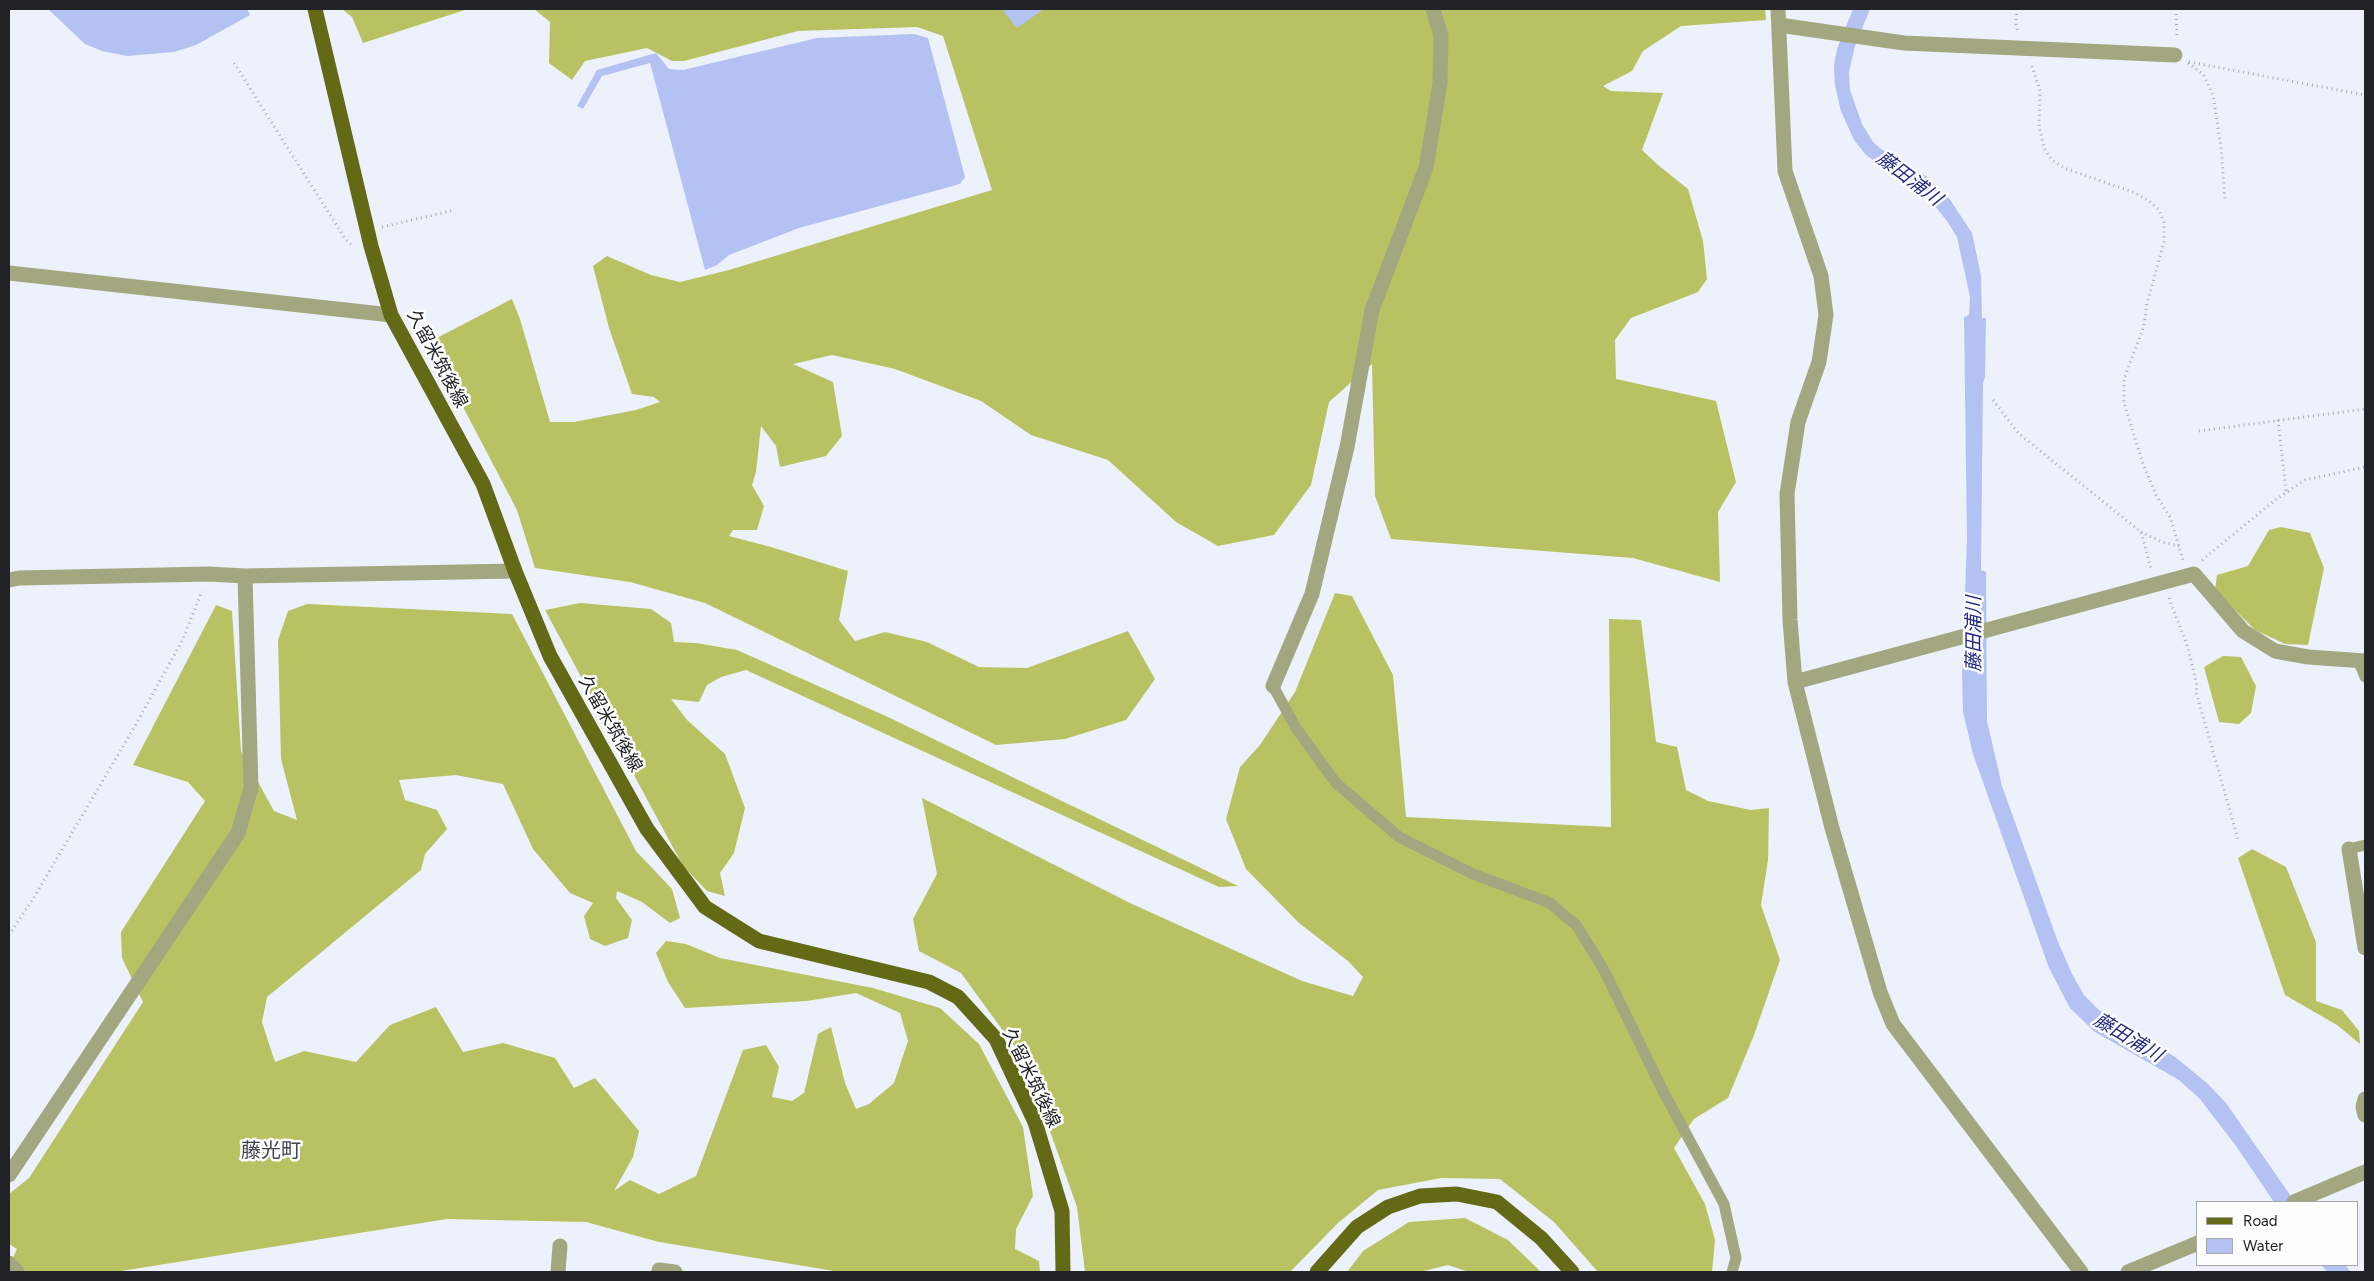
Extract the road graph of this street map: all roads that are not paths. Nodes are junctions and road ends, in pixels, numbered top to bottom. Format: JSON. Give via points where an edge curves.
{"nodes":[{"id":1,"x":315,"y":9,"type":"edge"},
{"id":2,"x":1433,"y":9,"type":"edge"},
{"id":3,"x":1778,"y":9,"type":"edge"},
{"id":4,"x":1778,"y":25,"type":"junction"},
{"id":5,"x":2180,"y":58,"type":"road end"},
{"id":6,"x":9,"y":273,"type":"edge"},
{"id":7,"x":391,"y":315,"type":"junction"},
{"id":8,"x":514,"y":571,"type":"junction"},
{"id":9,"x":245,"y":576,"type":"junction"},
{"id":10,"x":9,"y":580,"type":"edge"},
{"id":11,"x":2362,"y":661,"type":"edge"},
{"id":12,"x":2365,"y":677,"type":"edge"},
{"id":13,"x":1795,"y":682,"type":"junction"},
{"id":14,"x":1273,"y":686,"type":"joint"},
{"id":15,"x":2365,"y":845,"type":"edge"},
{"id":16,"x":2349,"y":849,"type":"joint"},
{"id":17,"x":2365,"y":948,"type":"edge"},
{"id":18,"x":2365,"y":1099,"type":"edge"},
{"id":19,"x":2365,"y":1115,"type":"edge"},
{"id":20,"x":2365,"y":1172,"type":"edge"},
{"id":21,"x":9,"y":1175,"type":"edge"},
{"id":22,"x":2296,"y":1201,"type":"edge"},
{"id":23,"x":2196,"y":1244,"type":"edge"},
{"id":24,"x":560,"y":1246,"type":"dead end"},
{"id":25,"x":1736,"y":1258,"type":"junction"},
{"id":26,"x":9,"y":1263,"type":"edge"},
{"id":27,"x":17,"y":1272,"type":"edge"},
{"id":28,"x":558,"y":1272,"type":"edge"},
{"id":29,"x":659,"y":1272,"type":"edge"},
{"id":30,"x":675,"y":1272,"type":"edge"},
{"id":31,"x":1063,"y":1272,"type":"edge"},
{"id":32,"x":1317,"y":1272,"type":"edge"},
{"id":33,"x":1572,"y":1272,"type":"edge"},
{"id":34,"x":1732,"y":1272,"type":"edge"},
{"id":35,"x":1738,"y":1272,"type":"edge"},
{"id":36,"x":2081,"y":1272,"type":"edge"},
{"id":37,"x":2128,"y":1272,"type":"edge"}],
"edges":[{"from":1,"to":7,"type":"main road","name":"久留米筑後線","via":[[371,246]]},
{"from":2,"to":14,"type":"street","via":[[1441,36],[1440,83],[1426,168],[1372,310],[1347,447],[1312,594]]},
{"from":3,"to":4,"type":"street"},
{"from":4,"to":5,"type":"street","via":[[1904,43]]},
{"from":4,"to":13,"type":"street","via":[[1785,172],[1822,276],[1826,315],[1819,362],[1798,422],[1787,494]]},
{"from":6,"to":7,"type":"street"},
{"from":7,"to":8,"type":"main road","name":"久留米筑後線","via":[[482,484]]},
{"from":8,"to":9,"type":"street"},
{"from":8,"to":31,"type":"main road","name":"久留米筑後線","via":[[550,656],[647,829],[705,907],[759,941],[929,982],[958,996],[996,1039],[1035,1122],[1062,1211]]},
{"from":9,"to":10,"type":"street","via":[[208,574]]},
{"from":9,"to":21,"type":"street","via":[[251,788],[238,833]]},
{"from":11,"to":12,"type":"lane"},
{"from":11,"to":13,"type":"street","via":[[2275,651],[2243,630],[2194,574]]},
{"from":13,"to":36,"type":"street","via":[[1832,828],[1880,992],[1893,1024]]},
{"from":14,"to":25,"type":"lane","via":[[1296,728],[1336,782],[1399,836],[1473,874],[1550,903],[1577,926],[1605,972],[1663,1091],[1724,1204]]},
{"from":15,"to":16,"type":"lane"},
{"from":16,"to":17,"type":"street"},
{"from":18,"to":19,"type":"street"},
{"from":20,"to":22,"type":"street"},
{"from":23,"to":37,"type":"street"},
{"from":24,"to":28,"type":"street"},
{"from":25,"to":34,"type":"lane"},
{"from":25,"to":35,"type":"lane"},
{"from":26,"to":27,"type":"street"},
{"from":29,"to":30,"type":"street"},
{"from":32,"to":33,"type":"main road","via":[[1357,1227],[1388,1206],[1420,1196],[1457,1194],[1497,1202],[1541,1238]]}]}
